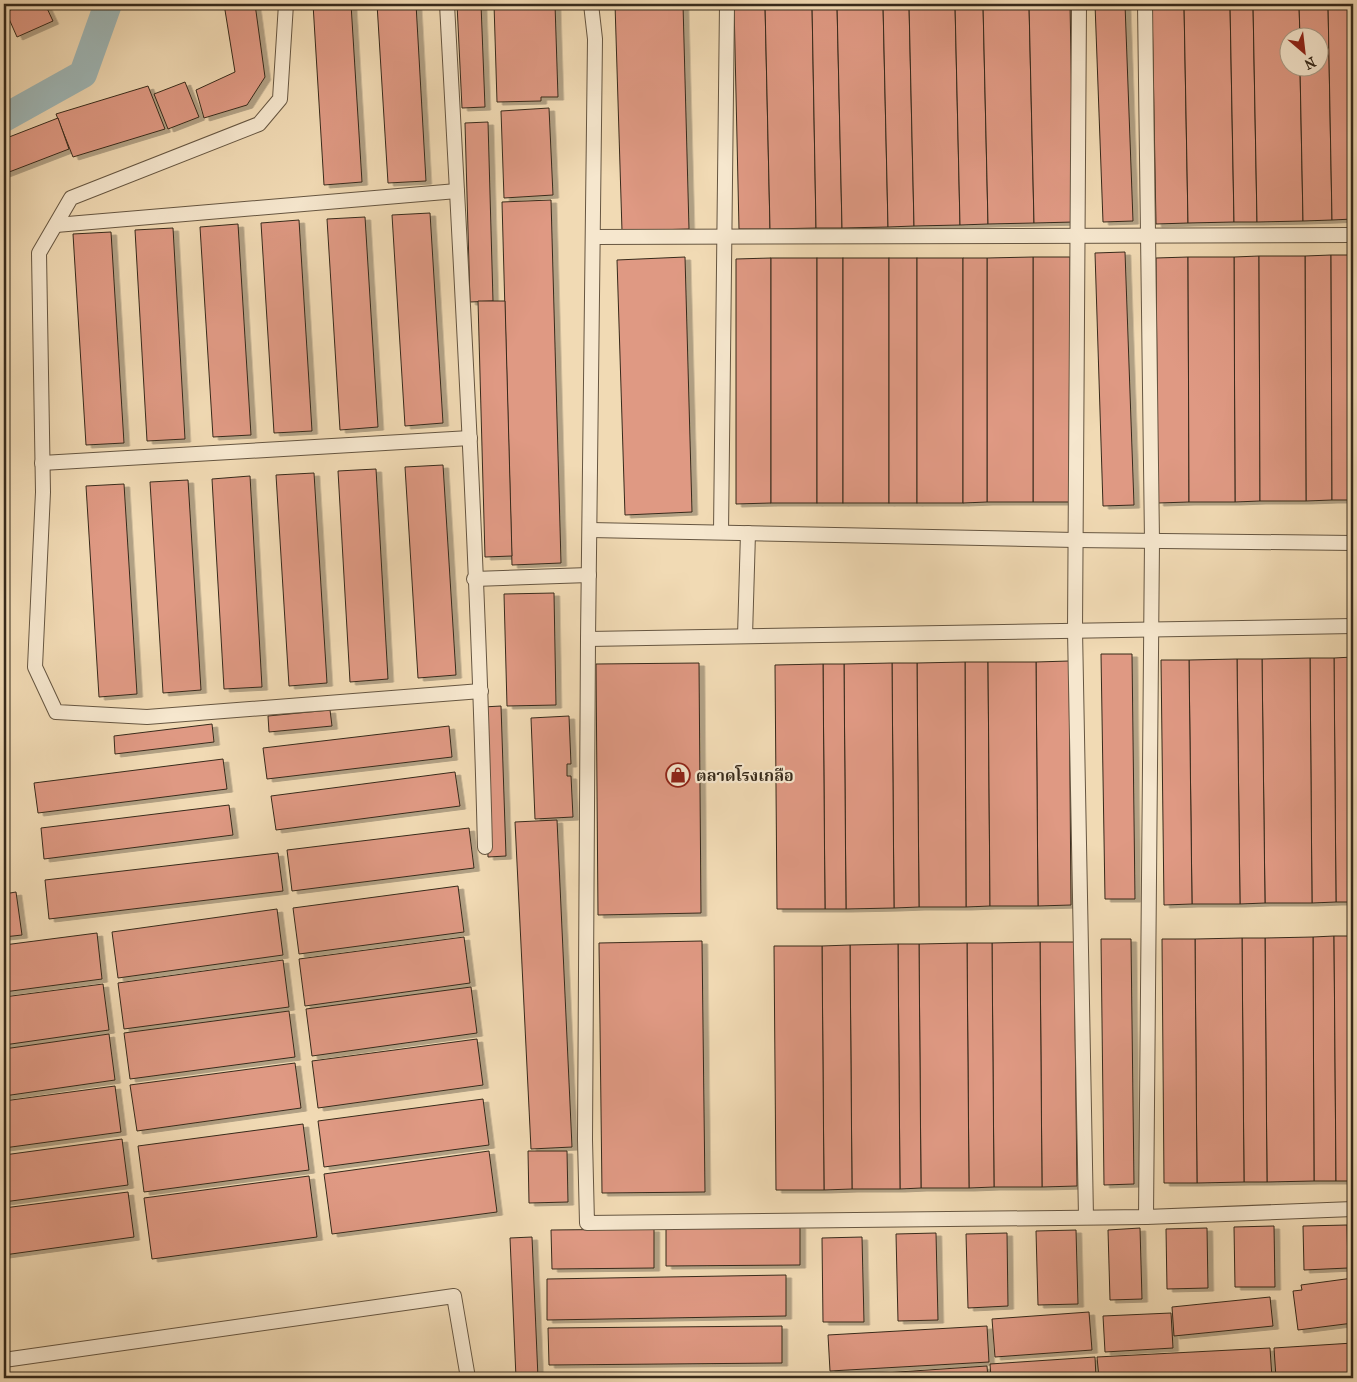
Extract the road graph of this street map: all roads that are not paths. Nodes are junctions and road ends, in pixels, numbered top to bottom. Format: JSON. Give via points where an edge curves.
{"nodes":[{"id":1,"x":286,"y":4,"type":"edge"},
{"id":2,"x":447,"y":4,"type":"edge"},
{"id":3,"x":591,"y":4,"type":"edge"},
{"id":4,"x":727,"y":4,"type":"edge"},
{"id":5,"x":1079,"y":4,"type":"edge"},
{"id":6,"x":1145,"y":4,"type":"edge"},
{"id":7,"x":457,"y":192,"type":"junction"},
{"id":8,"x":56,"y":225,"type":"junction"},
{"id":9,"x":1353,"y":235,"type":"edge"},
{"id":10,"x":1076,"y":236,"type":"junction"},
{"id":11,"x":1150,"y":236,"type":"junction"},
{"id":12,"x":593,"y":237,"type":"junction"},
{"id":13,"x":725,"y":237,"type":"junction"},
{"id":14,"x":470,"y":438,"type":"junction"},
{"id":15,"x":42,"y":464,"type":"junction"},
{"id":16,"x":590,"y":530,"type":"junction"},
{"id":17,"x":722,"y":532,"type":"junction"},
{"id":18,"x":748,"y":533,"type":"junction"},
{"id":19,"x":1075,"y":540,"type":"junction"},
{"id":20,"x":1152,"y":541,"type":"junction"},
{"id":21,"x":1353,"y":543,"type":"edge"},
{"id":22,"x":589,"y":575,"type":"junction"},
{"id":23,"x":474,"y":578,"type":"junction"},
{"id":24,"x":1353,"y":626,"type":"edge"},
{"id":25,"x":1150,"y":629,"type":"junction"},
{"id":26,"x":1075,"y":630,"type":"junction"},
{"id":27,"x":745,"y":636,"type":"junction"},
{"id":28,"x":588,"y":639,"type":"junction"},
{"id":29,"x":481,"y":691,"type":"junction"},
{"id":30,"x":485,"y":847,"type":"dead end"},
{"id":31,"x":1353,"y":1209,"type":"edge"},
{"id":32,"x":1086,"y":1217,"type":"junction"},
{"id":33,"x":1146,"y":1217,"type":"junction"},
{"id":34,"x":4,"y":1360,"type":"edge"},
{"id":35,"x":468,"y":1378,"type":"edge"}],
"edges":[{"from":1,"to":8,"type":"lane","via":[[280,99],[259,124],[72,198]]},
{"from":2,"to":7,"type":"lane"},
{"from":3,"to":12,"type":"lane","via":[[595,38]]},
{"from":4,"to":13,"type":"lane"},
{"from":5,"to":10,"type":"lane"},
{"from":6,"to":11,"type":"lane"},
{"from":7,"to":8,"type":"lane"},
{"from":7,"to":14,"type":"lane"},
{"from":8,"to":15,"type":"lane","via":[[39,253]]},
{"from":9,"to":11,"type":"lane"},
{"from":10,"to":11,"type":"lane"},
{"from":10,"to":13,"type":"lane"},
{"from":10,"to":19,"type":"lane"},
{"from":11,"to":20,"type":"lane"},
{"from":12,"to":13,"type":"lane"},
{"from":12,"to":16,"type":"lane"},
{"from":13,"to":17,"type":"lane"},
{"from":14,"to":15,"type":"lane"},
{"from":14,"to":23,"type":"lane"},
{"from":15,"to":29,"type":"lane","via":[[35,667],[56,712],[147,717]]},
{"from":16,"to":17,"type":"lane"},
{"from":16,"to":22,"type":"lane"},
{"from":17,"to":18,"type":"lane"},
{"from":18,"to":19,"type":"lane"},
{"from":18,"to":27,"type":"lane"},
{"from":19,"to":20,"type":"lane"},
{"from":19,"to":26,"type":"lane"},
{"from":20,"to":21,"type":"lane"},
{"from":20,"to":25,"type":"lane"},
{"from":22,"to":23,"type":"lane"},
{"from":22,"to":28,"type":"lane"},
{"from":23,"to":29,"type":"lane"},
{"from":24,"to":25,"type":"lane"},
{"from":25,"to":26,"type":"lane"},
{"from":25,"to":33,"type":"lane"},
{"from":26,"to":27,"type":"lane"},
{"from":26,"to":32,"type":"lane"},
{"from":27,"to":28,"type":"lane"},
{"from":28,"to":32,"type":"lane","via":[[587,1223]]},
{"from":29,"to":30,"type":"lane"},
{"from":31,"to":33,"type":"lane"},
{"from":32,"to":33,"type":"lane"},
{"from":34,"to":35,"type":"lane","via":[[454,1296]]}]}
